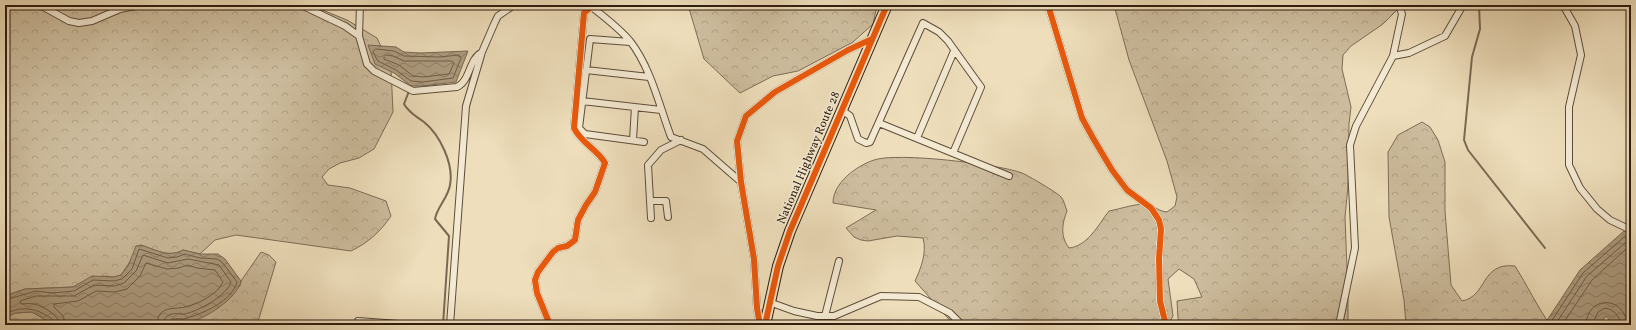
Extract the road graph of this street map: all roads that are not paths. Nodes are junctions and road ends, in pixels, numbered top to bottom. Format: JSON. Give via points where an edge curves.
{"nodes":[{"id":1,"x":42,"y":5,"type":"edge"},
{"id":2,"x":140,"y":5,"type":"edge"},
{"id":3,"x":301,"y":5,"type":"edge"},
{"id":4,"x":360,"y":5,"type":"edge"},
{"id":5,"x":514,"y":5,"type":"edge"},
{"id":6,"x":887,"y":5,"type":"edge"},
{"id":7,"x":1048,"y":5,"type":"edge"},
{"id":8,"x":1399,"y":5,"type":"edge"},
{"id":9,"x":1463,"y":5,"type":"edge"},
{"id":10,"x":1563,"y":5,"type":"edge"},
{"id":11,"x":589,"y":6,"type":"edge"},
{"id":12,"x":359,"y":36,"type":"junction"},
{"id":13,"x":872,"y":39,"type":"junction"},
{"id":14,"x":630,"y":42,"type":"junction"},
{"id":15,"x":954,"y":51,"type":"junction"},
{"id":16,"x":482,"y":52,"type":"junction"},
{"id":17,"x":1393,"y":56,"type":"junction"},
{"id":18,"x":586,"y":70,"type":"junction"},
{"id":19,"x":649,"y":77,"type":"junction"},
{"id":20,"x":582,"y":101,"type":"junction"},
{"id":21,"x":635,"y":107,"type":"junction"},
{"id":22,"x":661,"y":110,"type":"junction"},
{"id":23,"x":842,"y":110,"type":"junction"},
{"id":24,"x":879,"y":122,"type":"junction"},
{"id":25,"x":917,"y":138,"type":"junction"},
{"id":26,"x":633,"y":140,"type":"junction"},
{"id":27,"x":681,"y":140,"type":"junction"},
{"id":28,"x":644,"y":142,"type":"dead end"},
{"id":29,"x":953,"y":152,"type":"junction"},
{"id":30,"x":1009,"y":176,"type":"dead end"},
{"id":31,"x":741,"y":182,"type":"junction"},
{"id":32,"x":650,"y":201,"type":"junction"},
{"id":33,"x":668,"y":217,"type":"dead end"},
{"id":34,"x":651,"y":218,"type":"dead end"},
{"id":35,"x":1631,"y":230,"type":"edge"},
{"id":36,"x":839,"y":261,"type":"dead end"},
{"id":37,"x":769,"y":302,"type":"junction"},
{"id":38,"x":826,"y":316,"type":"junction"},
{"id":39,"x":358,"y":321,"type":"dead end"},
{"id":40,"x":413,"y":325,"type":"edge"},
{"id":41,"x":450,"y":325,"type":"edge"},
{"id":42,"x":550,"y":325,"type":"edge"},
{"id":43,"x":760,"y":325,"type":"edge"},
{"id":44,"x":765,"y":325,"type":"edge"},
{"id":45,"x":962,"y":325,"type":"edge"},
{"id":46,"x":1166,"y":325,"type":"edge"},
{"id":47,"x":1339,"y":325,"type":"edge"}],
"edges":[{"from":1,"to":2,"type":"street","via":[[69,21],[79,23]]},
{"from":3,"to":12,"type":"street","via":[[345,26]]},
{"from":4,"to":12,"type":"street"},
{"from":5,"to":16,"type":"street","via":[[498,16]]},
{"from":6,"to":13,"type":"highway","name":"National Highway Route 28"},
{"from":7,"to":46,"type":"street","via":[[1082,118],[1112,170],[1127,190],[1151,208],[1159,220],[1160,301]]},
{"from":8,"to":17,"type":"street","via":[[1402,14]]},
{"from":9,"to":17,"type":"street","via":[[1445,36],[1409,53]]},
{"from":10,"to":35,"type":"street","via":[[1576,26],[1581,55],[1569,107],[1569,165],[1580,188],[1598,209],[1610,220]]},
{"from":11,"to":14,"type":"street","via":[[613,24]]},
{"from":11,"to":42,"type":"street","via":[[584,13],[574,128],[577,135],[605,163],[596,192],[578,220],[575,240],[553,252],[535,280],[537,293]]},
{"from":12,"to":16,"type":"street","via":[[363,54],[370,68],[410,90],[444,90],[462,84],[475,56]]},
{"from":13,"to":23,"type":"highway","name":"National Highway Route 28"},
{"from":13,"to":31,"type":"street","via":[[775,92],[746,116],[737,141]]},
{"from":14,"to":18,"type":"street","via":[[590,39]]},
{"from":14,"to":19,"type":"street"},
{"from":15,"to":24,"type":"street","via":[[939,32],[923,23]]},
{"from":15,"to":25,"type":"street"},
{"from":15,"to":29,"type":"street","via":[[981,87]]},
{"from":16,"to":41,"type":"street","via":[[466,106]]},
{"from":17,"to":47,"type":"street","via":[[1356,126],[1350,145],[1355,248]]},
{"from":18,"to":19,"type":"street"},
{"from":18,"to":20,"type":"street"},
{"from":19,"to":22,"type":"street"},
{"from":20,"to":21,"type":"street"},
{"from":20,"to":26,"type":"street","via":[[578,128],[585,134]]},
{"from":21,"to":22,"type":"street"},
{"from":21,"to":26,"type":"street"},
{"from":22,"to":27,"type":"street","via":[[671,137]]},
{"from":23,"to":24,"type":"street","via":[[850,116],[858,139],[866,143],[870,142]]},
{"from":23,"to":37,"type":"highway","name":"National Highway Route 28","via":[[790,231]]},
{"from":24,"to":25,"type":"street"},
{"from":25,"to":29,"type":"street"},
{"from":26,"to":28,"type":"street"},
{"from":27,"to":31,"type":"street","via":[[703,149]]},
{"from":27,"to":32,"type":"street","via":[[661,150],[648,165]]},
{"from":29,"to":30,"type":"street"},
{"from":31,"to":43,"type":"street","via":[[754,259]]},
{"from":32,"to":33,"type":"street","via":[[666,201]]},
{"from":32,"to":34,"type":"street"},
{"from":36,"to":38,"type":"street"},
{"from":37,"to":38,"type":"street","via":[[794,311]]},
{"from":37,"to":44,"type":"highway","name":"National Highway Route 28"},
{"from":38,"to":45,"type":"street","via":[[834,316],[881,296],[902,295],[919,297],[950,313]]},
{"from":39,"to":40,"type":"street"}]}
